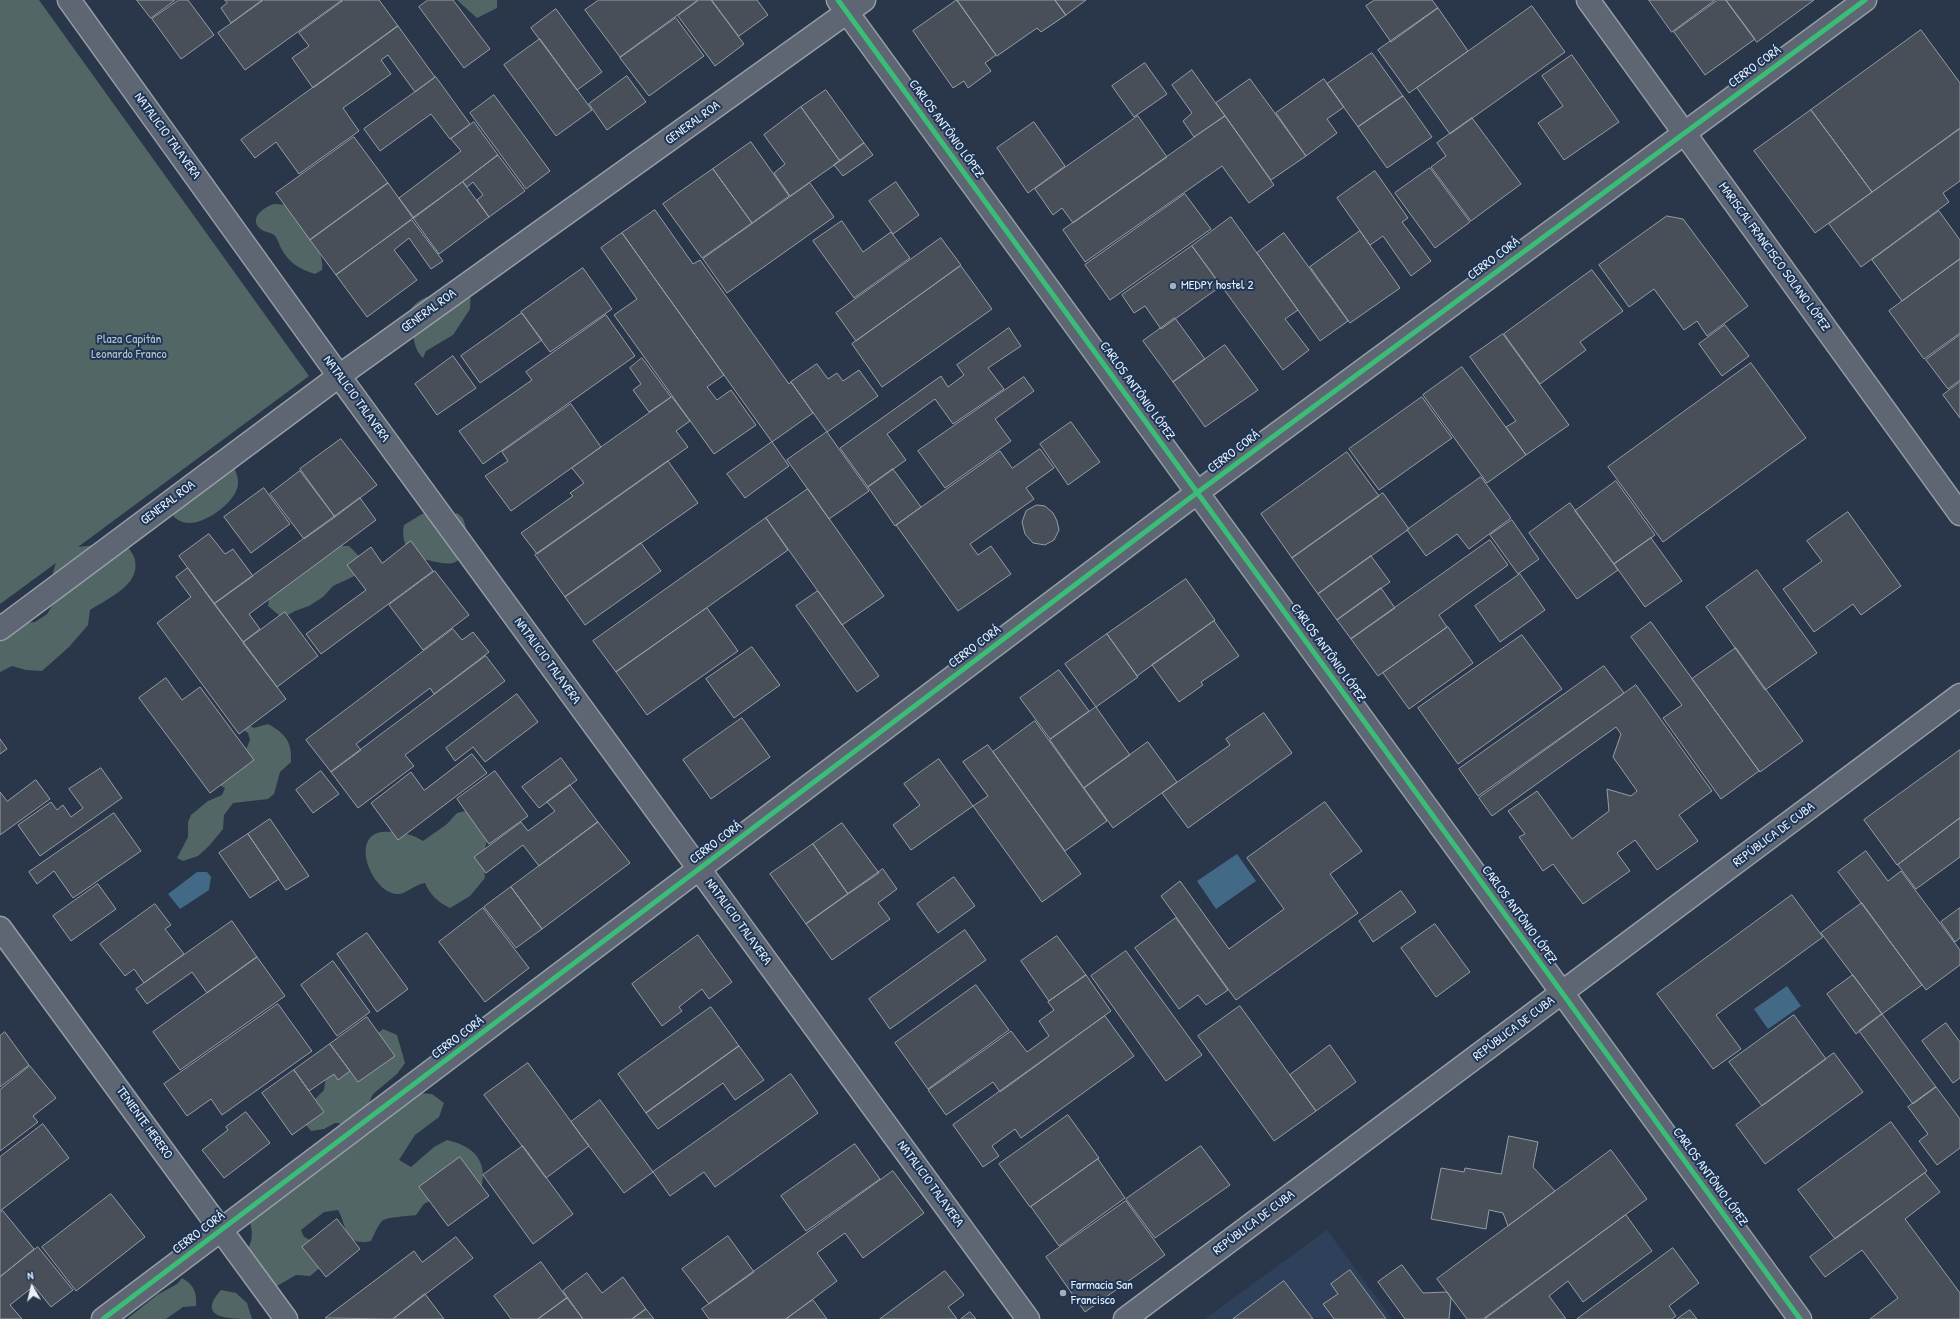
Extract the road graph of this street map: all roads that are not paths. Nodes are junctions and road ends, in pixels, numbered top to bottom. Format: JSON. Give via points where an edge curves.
{"nodes":[{"id":1,"x":69,"y":0,"type":"edge"},
{"id":2,"x":1588,"y":0,"type":"edge"},
{"id":3,"x":1865,"y":0,"type":"edge"},
{"id":4,"x":850,"y":4,"type":"edge"},
{"id":5,"x":1683,"y":132,"type":"junction"},
{"id":6,"x":339,"y":376,"type":"junction"},
{"id":7,"x":1198,"y":492,"type":"junction"},
{"id":8,"x":1960,"y":514,"type":"edge"},
{"id":9,"x":0,"y":629,"type":"edge"},
{"id":10,"x":1960,"y":695,"type":"edge"},
{"id":11,"x":700,"y":869,"type":"junction"},
{"id":12,"x":0,"y":928,"type":"edge"},
{"id":13,"x":1563,"y":993,"type":"junction"},
{"id":14,"x":222,"y":1230,"type":"junction"},
{"id":15,"x":103,"y":1319,"type":"edge"},
{"id":16,"x":286,"y":1319,"type":"edge"},
{"id":17,"x":1028,"y":1319,"type":"edge"},
{"id":18,"x":1125,"y":1319,"type":"edge"},
{"id":19,"x":1800,"y":1319,"type":"edge"}],
"edges":[{"from":1,"to":6,"type":"street","name":"NATALICIO TALAVERA"},
{"from":2,"to":5,"type":"street","name":"MARISCAL FRANCISCO SOLANO LÓPEZ"},
{"from":3,"to":5,"type":"street","name":"CERRO CORÁ"},
{"from":4,"to":6,"type":"street","name":"GENERAL ROA"},
{"from":4,"to":7,"type":"street","name":"CARLOS ANTÔNIO LÓPEZ"},
{"from":5,"to":7,"type":"street","name":"CERRO CORÁ"},
{"from":5,"to":8,"type":"street","name":"MARISCAL FRANCISCO SOLANO LÓPEZ"},
{"from":6,"to":9,"type":"street","name":"GENERAL ROA"},
{"from":6,"to":11,"type":"street","name":"NATALICIO TALAVERA"},
{"from":7,"to":11,"type":"street","name":"CERRO CORÁ"},
{"from":7,"to":13,"type":"street","name":"CARLOS ANTÔNIO LÓPEZ"},
{"from":10,"to":13,"type":"street","name":"REPÚBLICA DE CUBA"},
{"from":11,"to":14,"type":"street","name":"CERRO CORÁ"},
{"from":11,"to":17,"type":"street","name":"NATALICIO TALAVERA"},
{"from":12,"to":14,"type":"street","name":"TENIENTE HERERO"},
{"from":13,"to":18,"type":"street","name":"REPÚBLICA DE CUBA"},
{"from":13,"to":19,"type":"street","name":"CARLOS ANTÔNIO LÓPEZ"},
{"from":14,"to":15,"type":"street","name":"CERRO CORÁ"},
{"from":14,"to":16,"type":"street","name":"TENIENTE HERERO"}]}
